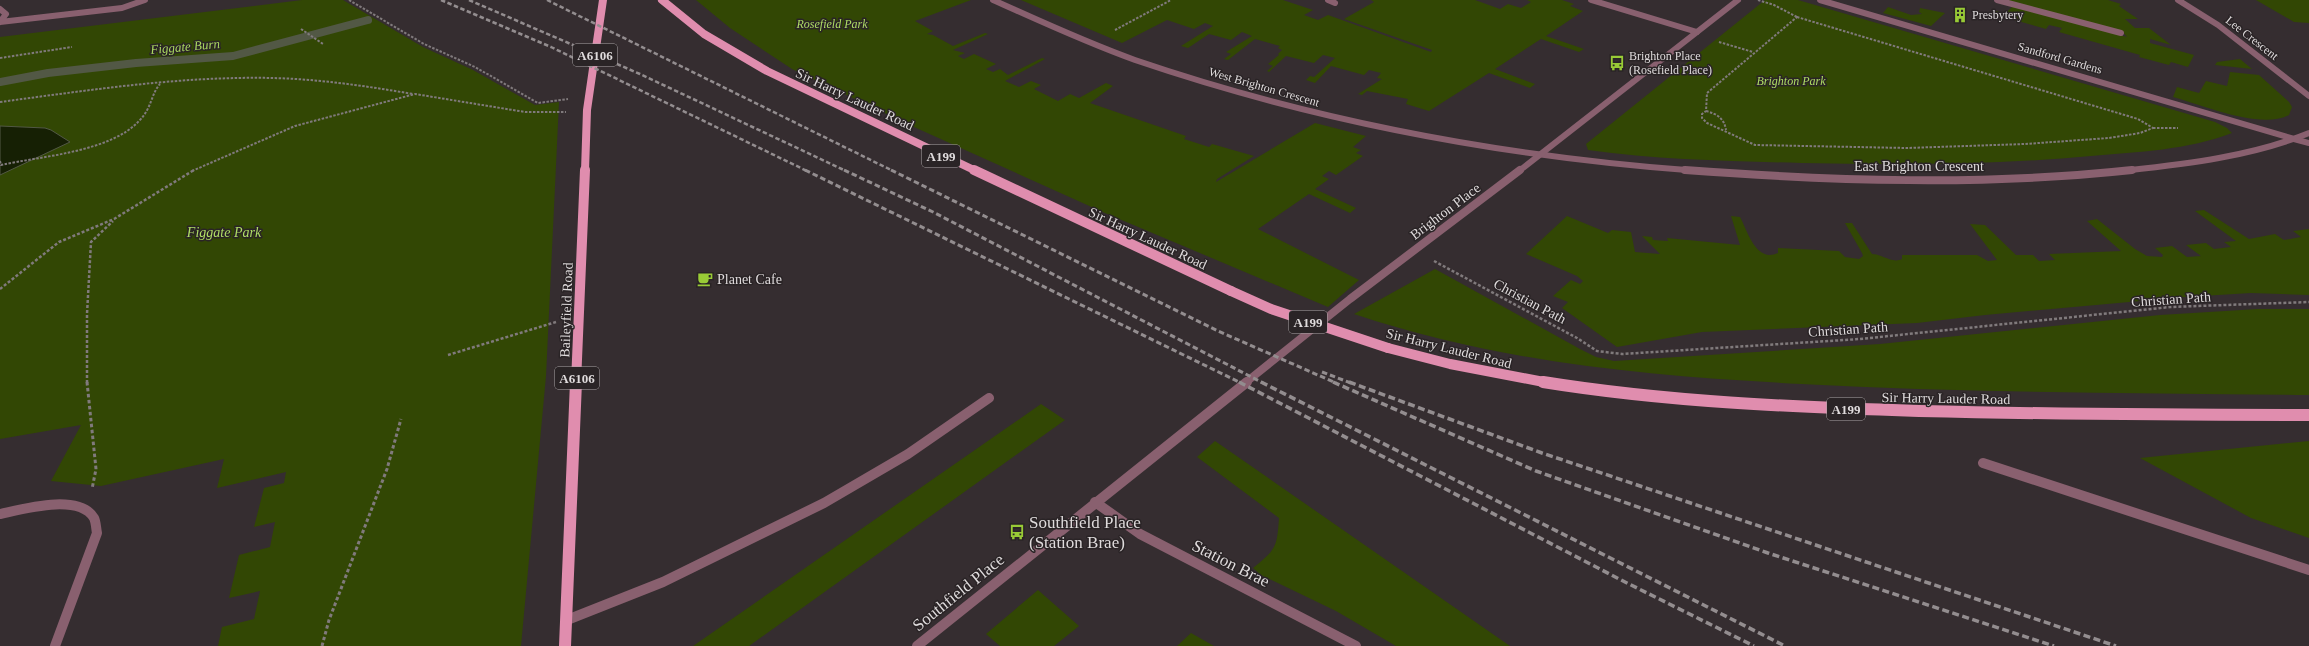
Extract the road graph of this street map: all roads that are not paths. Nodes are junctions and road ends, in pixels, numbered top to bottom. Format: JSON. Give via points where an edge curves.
{"nodes":[{"id":1,"x":145,"y":0,"type":"edge"},
{"id":2,"x":603,"y":0,"type":"edge"},
{"id":3,"x":662,"y":0,"type":"edge"},
{"id":4,"x":993,"y":0,"type":"edge"},
{"id":5,"x":1328,"y":0,"type":"edge"},
{"id":6,"x":1591,"y":0,"type":"edge"},
{"id":7,"x":1738,"y":0,"type":"edge"},
{"id":8,"x":1820,"y":0,"type":"edge"},
{"id":9,"x":1996,"y":0,"type":"edge"},
{"id":10,"x":2178,"y":0,"type":"edge"},
{"id":11,"x":1336,"y":3,"type":"dead end"},
{"id":12,"x":0,"y":9,"type":"edge"},
{"id":13,"x":1695,"y":33,"type":"junction"},
{"id":14,"x":2121,"y":33,"type":"dead end"},
{"id":15,"x":2309,"y":96,"type":"edge"},
{"id":16,"x":2309,"y":133,"type":"edge"},
{"id":17,"x":2294,"y":138,"type":"junction"},
{"id":18,"x":2309,"y":142,"type":"edge"},
{"id":19,"x":1541,"y":154,"type":"junction"},
{"id":20,"x":989,"y":398,"type":"dead end"},
{"id":21,"x":2309,"y":415,"type":"edge"},
{"id":22,"x":1168,"y":443,"type":"joint"},
{"id":23,"x":1983,"y":463,"type":"dead end"},
{"id":24,"x":1095,"y":502,"type":"junction"},
{"id":25,"x":0,"y":514,"type":"edge"},
{"id":26,"x":2309,"y":570,"type":"edge"},
{"id":27,"x":566,"y":620,"type":"junction"},
{"id":28,"x":55,"y":646,"type":"edge"},
{"id":29,"x":565,"y":646,"type":"edge"},
{"id":30,"x":917,"y":646,"type":"edge"},
{"id":31,"x":1356,"y":646,"type":"edge"}],
"edges":[{"from":1,"to":12,"type":"street","via":[[122,8],[0,22],[6,14]]},
{"from":2,"to":27,"type":"main road","name":"Baileyfield Road","number":"A6106","via":[[587,110]]},
{"from":3,"to":21,"type":"main road","name":"Sir Harry Lauder Road","number":"A199","bridge":true,"via":[[705,34],[748,62],[783,80],[1231,291],[1271,309],[1428,359],[1520,379],[1686,400],[1803,407],[1995,413]]},
{"from":4,"to":19,"type":"street","name":"West Brighton Crescent","via":[[1132,59],[1273,102],[1446,141]]},
{"from":5,"to":11,"type":"street"},
{"from":6,"to":13,"type":"street"},
{"from":7,"to":13,"type":"street","name":"Brighton Place"},
{"from":8,"to":17,"type":"street","name":"Sandford Gardens"},
{"from":9,"to":14,"type":"street"},
{"from":10,"to":15,"type":"street","name":"Lee Crescent","via":[[2218,25]]},
{"from":13,"to":19,"type":"street","name":"Brighton Place"},
{"from":16,"to":17,"type":"street"},
{"from":17,"to":18,"type":"street","name":"Sandford Gardens"},
{"from":17,"to":19,"type":"street","name":"East Brighton Crescent","via":[[2250,151],[2174,164],[2064,176],[1987,179],[1769,177],[1695,172]]},
{"from":19,"to":22,"type":"street","name":"Brighton Place"},
{"from":20,"to":27,"type":"street","via":[[908,454],[824,503],[663,582]]},
{"from":22,"to":24,"type":"street","name":"Southfield Place"},
{"from":23,"to":26,"type":"street"},
{"from":24,"to":30,"type":"street","name":"Southfield Place"},
{"from":24,"to":31,"type":"street","name":"Station Brae","via":[[1140,534]]},
{"from":25,"to":28,"type":"street","via":[[54,505],[73,505],[82,507],[94,515],[98,523],[98,533]]},
{"from":27,"to":29,"type":"main road","name":"Baileyfield Road","number":"A6106"}]}
